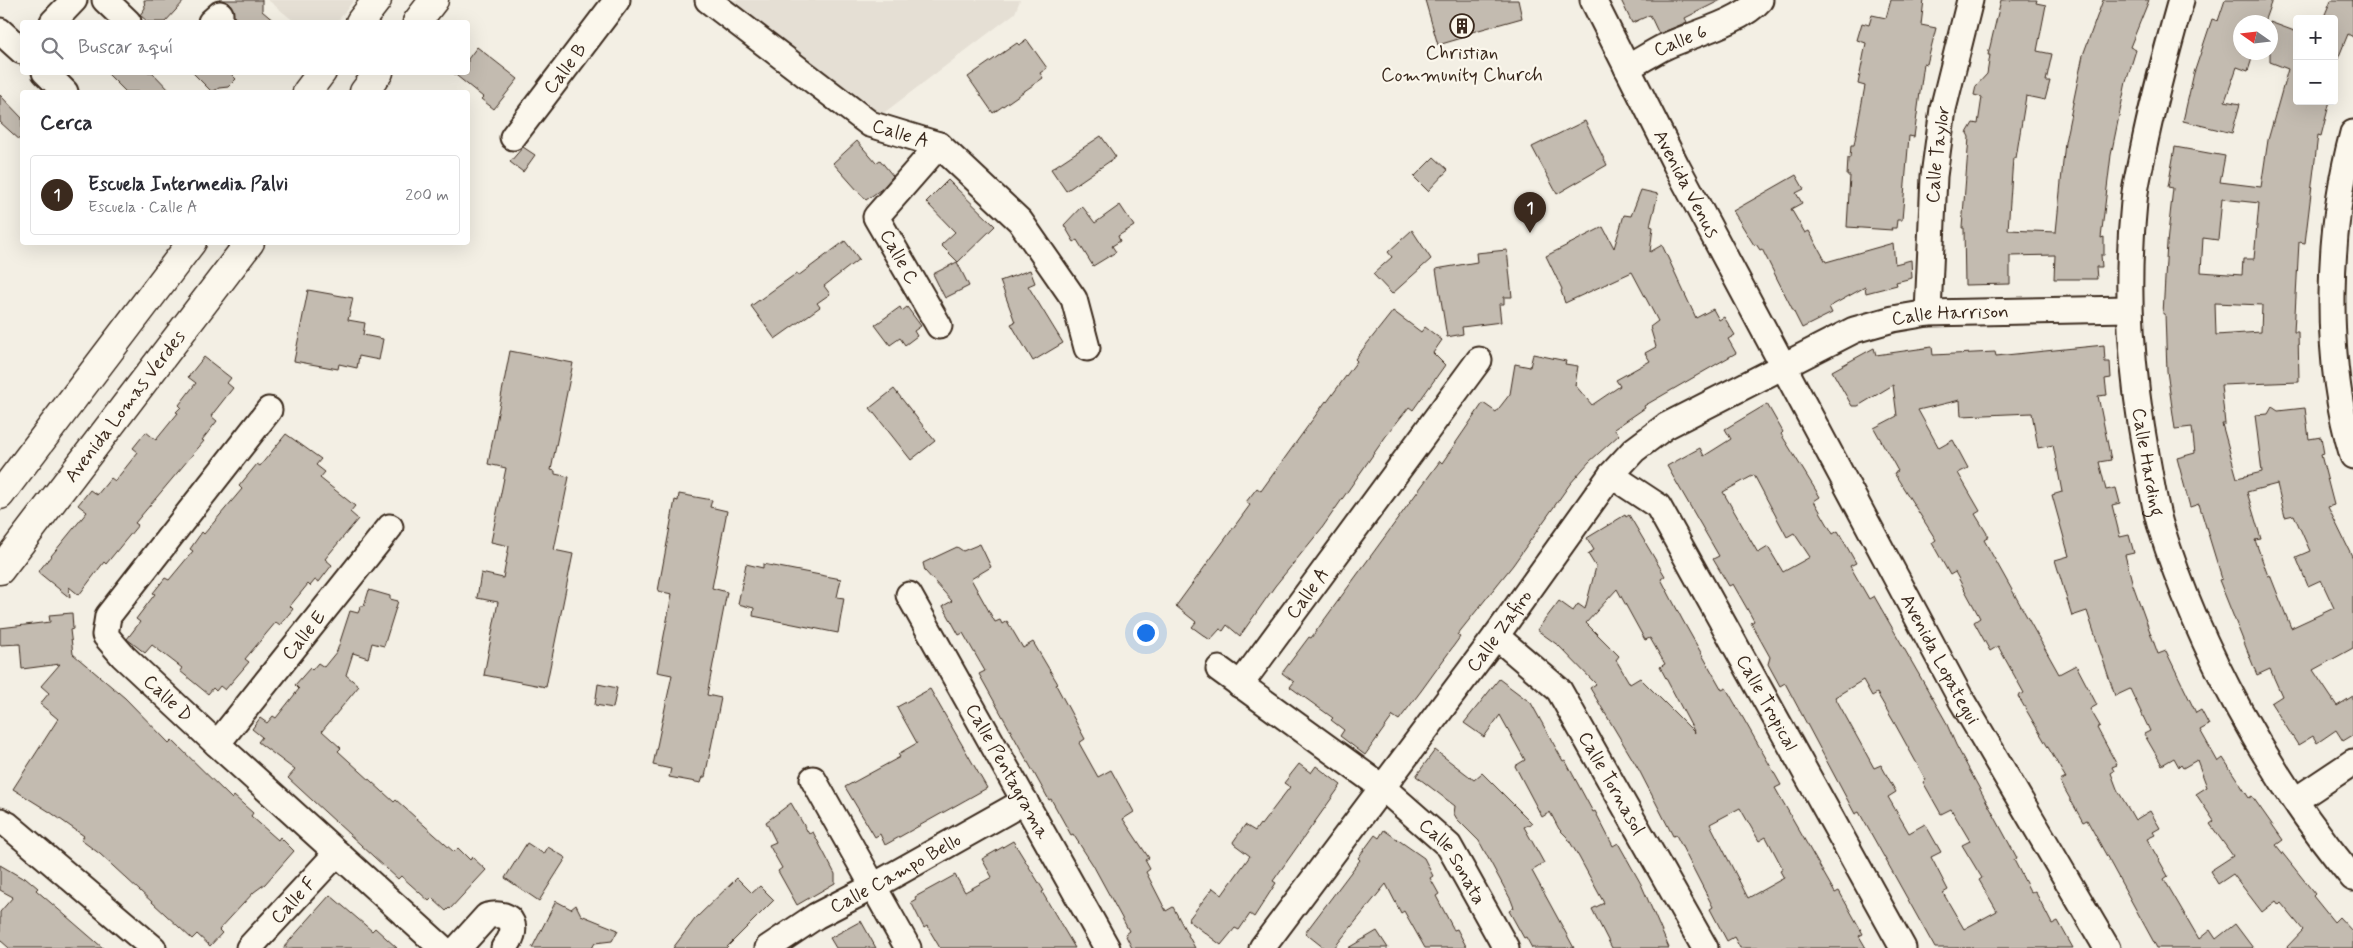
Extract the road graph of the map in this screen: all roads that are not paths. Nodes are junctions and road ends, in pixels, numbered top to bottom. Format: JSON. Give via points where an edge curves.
{"nodes":[{"id":1,"x":74,"y":0,"type":"edge"},
{"id":2,"x":106,"y":0,"type":"edge"},
{"id":3,"x":377,"y":0,"type":"edge"},
{"id":4,"x":434,"y":0,"type":"edge"},
{"id":5,"x":616,"y":0,"type":"edge"},
{"id":6,"x":708,"y":0,"type":"edge"},
{"id":7,"x":1593,"y":0,"type":"edge"},
{"id":8,"x":1760,"y":0,"type":"edge"},
{"id":9,"x":1970,"y":0,"type":"edge"},
{"id":10,"x":2181,"y":0,"type":"edge"},
{"id":11,"x":55,"y":20,"type":"edge"},
{"id":12,"x":126,"y":20,"type":"edge"},
{"id":13,"x":362,"y":20,"type":"edge"},
{"id":14,"x":419,"y":20,"type":"edge"},
{"id":15,"x":0,"y":31,"type":"edge"},
{"id":16,"x":20,"y":49,"type":"edge"},
{"id":17,"x":1627,"y":68,"type":"junction"},
{"id":18,"x":48,"y":75,"type":"edge"},
{"id":19,"x":320,"y":75,"type":"edge"},
{"id":20,"x":377,"y":75,"type":"edge"},
{"id":21,"x":63,"y":90,"type":"edge"},
{"id":22,"x":308,"y":90,"type":"edge"},
{"id":23,"x":366,"y":90,"type":"edge"},
{"id":24,"x":2353,"y":133,"type":"edge"},
{"id":25,"x":513,"y":137,"type":"dead end"},
{"id":26,"x":939,"y":145,"type":"junction"},
{"id":27,"x":190,"y":245,"type":"edge"},
{"id":28,"x":248,"y":245,"type":"edge"},
{"id":29,"x":2128,"y":309,"type":"junction"},
{"id":30,"x":1928,"y":313,"type":"junction"},
{"id":31,"x":939,"y":326,"type":"dead end"},
{"id":32,"x":1087,"y":348,"type":"dead end"},
{"id":33,"x":1479,"y":360,"type":"dead end"},
{"id":34,"x":1782,"y":365,"type":"junction"},
{"id":35,"x":269,"y":410,"type":"dead end"},
{"id":36,"x":2353,"y":456,"type":"edge"},
{"id":37,"x":1612,"y":476,"type":"junction"},
{"id":38,"x":0,"y":494,"type":"edge"},
{"id":39,"x":390,"y":527,"type":"dead end"},
{"id":40,"x":0,"y":570,"type":"edge"},
{"id":41,"x":909,"y":595,"type":"dead end"},
{"id":42,"x":1496,"y":636,"type":"junction"},
{"id":43,"x":1219,"y":669,"type":"dead end"},
{"id":44,"x":1240,"y":686,"type":"junction"},
{"id":45,"x":217,"y":744,"type":"junction"},
{"id":46,"x":2353,"y":762,"type":"edge"},
{"id":47,"x":813,"y":779,"type":"dead end"},
{"id":48,"x":1383,"y":788,"type":"junction"},
{"id":49,"x":2296,"y":800,"type":"junction"},
{"id":50,"x":1025,"y":801,"type":"junction"},
{"id":51,"x":0,"y":820,"type":"edge"},
{"id":52,"x":337,"y":853,"type":"junction"},
{"id":53,"x":2353,"y":878,"type":"edge"},
{"id":54,"x":874,"y":886,"type":"junction"},
{"id":55,"x":1271,"y":945,"type":"edge"},
{"id":56,"x":153,"y":948,"type":"edge"},
{"id":57,"x":249,"y":948,"type":"edge"},
{"id":58,"x":442,"y":948,"type":"edge"},
{"id":59,"x":458,"y":948,"type":"edge"},
{"id":60,"x":504,"y":948,"type":"edge"},
{"id":61,"x":768,"y":948,"type":"edge"},
{"id":62,"x":908,"y":948,"type":"edge"},
{"id":63,"x":1107,"y":948,"type":"edge"},
{"id":64,"x":1506,"y":948,"type":"edge"},
{"id":65,"x":1705,"y":948,"type":"edge"},
{"id":66,"x":1903,"y":948,"type":"edge"},
{"id":67,"x":2107,"y":948,"type":"edge"}],
"edges":[{"from":1,"to":11,"type":"street"},
{"from":2,"to":12,"type":"street"},
{"from":3,"to":13,"type":"main road"},
{"from":4,"to":14,"type":"main road"},
{"from":5,"to":25,"type":"street","name":"Calle B"},
{"from":6,"to":26,"type":"street","name":"Calle A","via":[[870,124]]},
{"from":7,"to":17,"type":"street","name":"Avenida Venus"},
{"from":8,"to":17,"type":"street","name":"Calle 6","via":[[1740,16],[1663,48]]},
{"from":9,"to":30,"type":"street","name":"Calle Taylor","via":[[1943,109],[1935,167]]},
{"from":10,"to":29,"type":"street","name":"Calle Harding","via":[[2152,106],[2134,200]]},
{"from":15,"to":16,"type":"street"},
{"from":17,"to":34,"type":"street","name":"Avenida Venus"},
{"from":18,"to":21,"type":"street"},
{"from":19,"to":22,"type":"main road"},
{"from":20,"to":23,"type":"main road"},
{"from":24,"to":36,"type":"street","via":[[2343,173],[2333,280],[2333,322],[2342,415]]},
{"from":26,"to":31,"type":"street","name":"Calle C","via":[[876,217]]},
{"from":26,"to":32,"type":"street","name":"Calle A","via":[[1020,221],[1074,299]]},
{"from":27,"to":38,"type":"main road"},
{"from":28,"to":40,"type":"main road","name":"Avenida Lomas Verdes"},
{"from":29,"to":30,"type":"street","name":"Calle Harrison"},
{"from":29,"to":49,"type":"street","name":"Calle Harding","via":[[2137,404],[2163,532],[2211,654],[2262,749]]},
{"from":30,"to":34,"type":"street","name":"Calle Harrison","via":[[1854,330]]},
{"from":33,"to":44,"type":"street","name":"Calle A"},
{"from":34,"to":37,"type":"street","name":"Calle Zafiro","via":[[1666,426],[1634,450]]},
{"from":34,"to":67,"type":"street","name":"Avenida Lopategui","via":[[1962,701]]},
{"from":35,"to":45,"type":"street","name":"Calle D","via":[[108,616],[106,635],[123,656]]},
{"from":37,"to":42,"type":"street","name":"Calle Zafiro"},
{"from":37,"to":66,"type":"street","name":"Calle Tropical","via":[[1658,506]]},
{"from":39,"to":45,"type":"street","name":"Calle E"},
{"from":41,"to":50,"type":"street","name":"Calle Pentagrama"},
{"from":42,"to":48,"type":"street","name":"Calle Zafiro"},
{"from":42,"to":65,"type":"street","name":"Calle Tornasol","via":[[1559,690]]},
{"from":43,"to":44,"type":"street"},
{"from":44,"to":48,"type":"street"},
{"from":45,"to":52,"type":"street","name":"Calle D"},
{"from":46,"to":49,"type":"street"},
{"from":47,"to":54,"type":"street"},
{"from":48,"to":55,"type":"street","name":"Calle Zafiro"},
{"from":48,"to":64,"type":"street","name":"Calle Sonata","via":[[1448,846]]},
{"from":49,"to":53,"type":"street","name":"Calle Harding"},
{"from":50,"to":54,"type":"street","name":"Calle Campo Bello"},
{"from":50,"to":63,"type":"street","name":"Calle Pentagrama"},
{"from":51,"to":56,"type":"street"},
{"from":52,"to":57,"type":"street","name":"Calle F"},
{"from":52,"to":58,"type":"street","name":"Calle D"},
{"from":54,"to":61,"type":"street","name":"Calle Campo Bello","via":[[816,916]]},
{"from":54,"to":62,"type":"street"},
{"from":59,"to":60,"type":"street","via":[[487,916],[493,914],[505,916],[513,924],[510,942]]}]}
